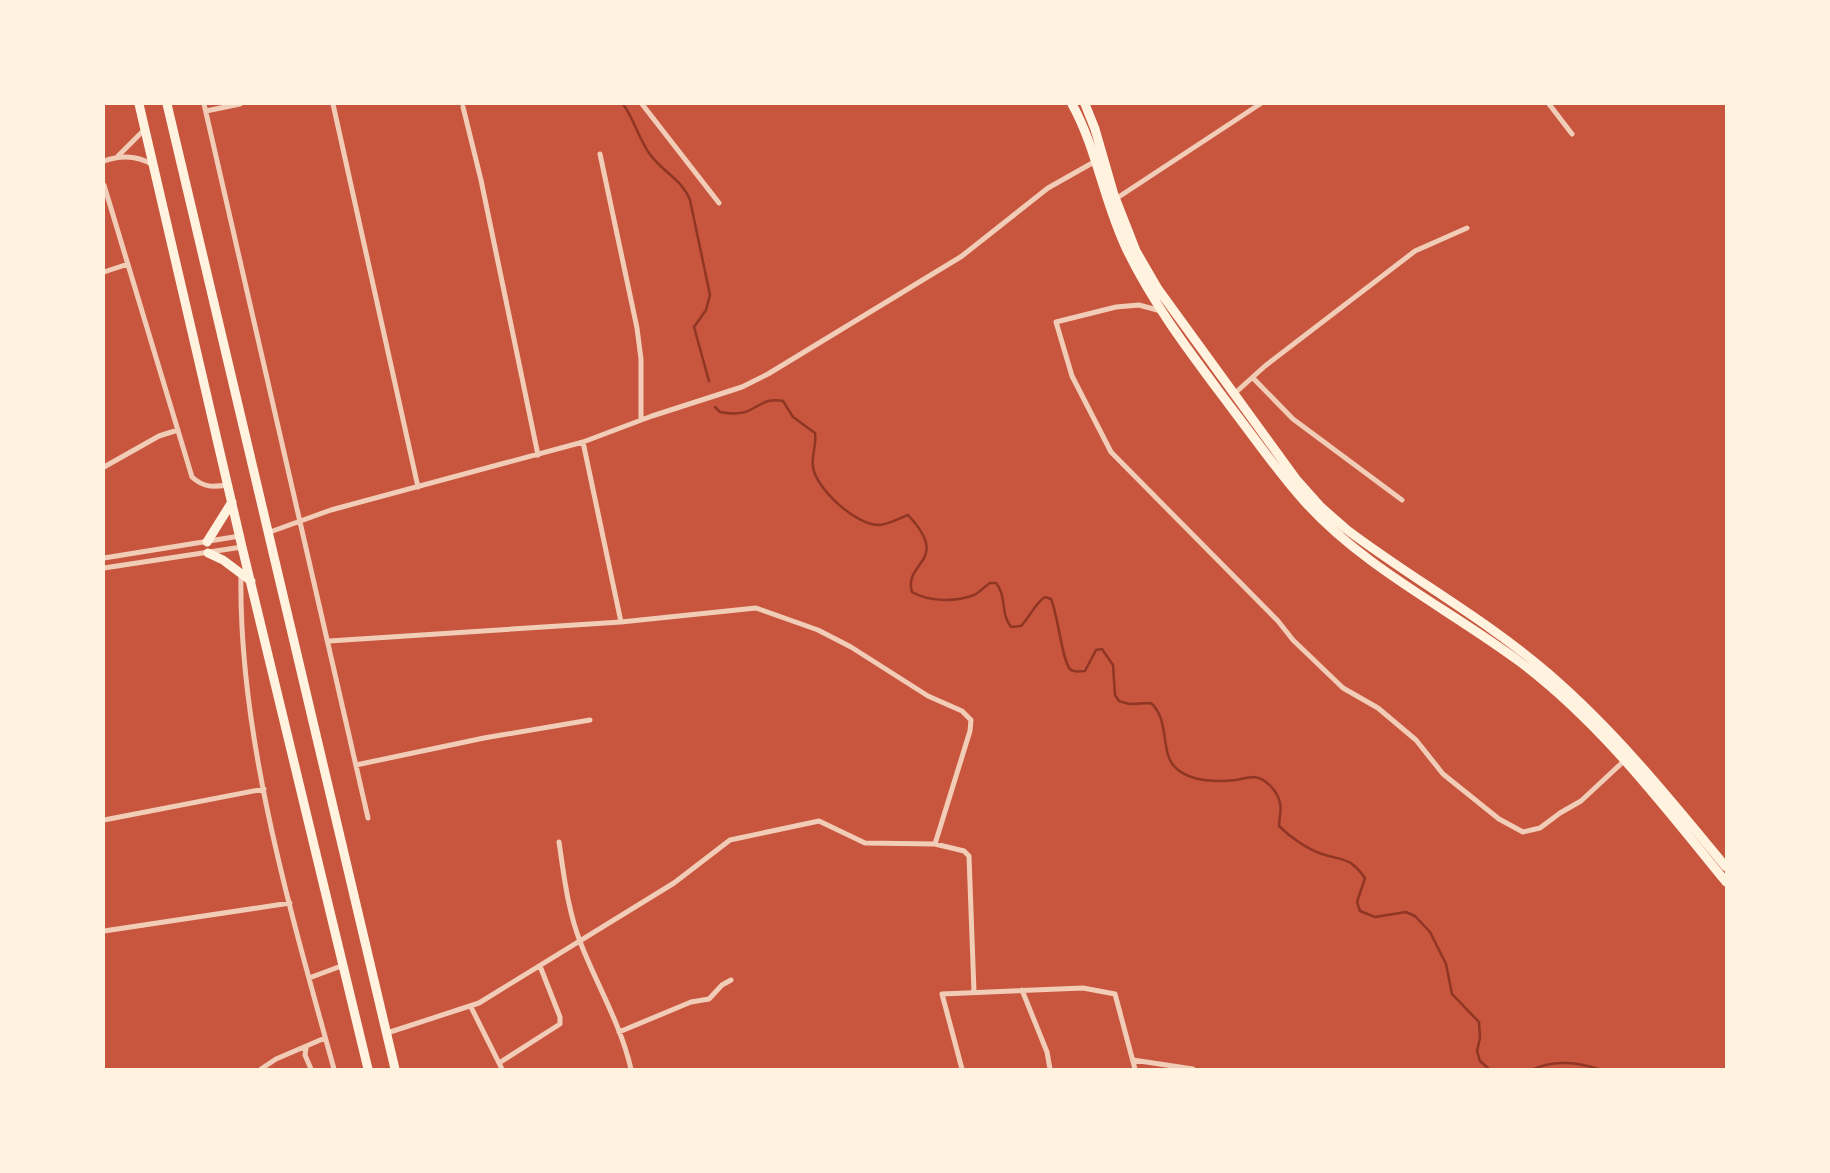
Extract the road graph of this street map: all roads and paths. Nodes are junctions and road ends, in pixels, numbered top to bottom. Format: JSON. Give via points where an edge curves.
{"nodes":[{"id":1,"x":139,"y":104,"type":"edge"},
{"id":2,"x":167,"y":104,"type":"edge"},
{"id":3,"x":204,"y":104,"type":"edge"},
{"id":4,"x":240,"y":104,"type":"edge"},
{"id":5,"x":333,"y":104,"type":"edge"},
{"id":6,"x":642,"y":104,"type":"edge"},
{"id":7,"x":1072,"y":104,"type":"edge"},
{"id":8,"x":1085,"y":104,"type":"edge"},
{"id":9,"x":1260,"y":104,"type":"edge"},
{"id":10,"x":1549,"y":104,"type":"edge"},
{"id":11,"x":463,"y":107,"type":"dead end"},
{"id":12,"x":206,"y":111,"type":"junction"},
{"id":13,"x":145,"y":129,"type":"junction"},
{"id":14,"x":1572,"y":134,"type":"dead end"},
{"id":15,"x":600,"y":154,"type":"dead end"},
{"id":16,"x":118,"y":156,"type":"junction"},
{"id":17,"x":104,"y":161,"type":"edge"},
{"id":18,"x":1094,"y":162,"type":"junction"},
{"id":19,"x":154,"y":165,"type":"junction"},
{"id":20,"x":104,"y":185,"type":"edge"},
{"id":21,"x":1112,"y":202,"type":"junction"},
{"id":22,"x":719,"y":203,"type":"dead end"},
{"id":23,"x":1467,"y":228,"type":"dead end"},
{"id":24,"x":128,"y":264,"type":"junction"},
{"id":25,"x":104,"y":272,"type":"edge"},
{"id":26,"x":1161,"y":311,"type":"junction"},
{"id":27,"x":1252,"y":378,"type":"junction"},
{"id":28,"x":1234,"y":394,"type":"junction"},
{"id":29,"x":641,"y":420,"type":"junction"},
{"id":30,"x":178,"y":430,"type":"junction"},
{"id":31,"x":583,"y":442,"type":"junction"},
{"id":32,"x":538,"y":455,"type":"junction"},
{"id":33,"x":104,"y":467,"type":"edge"},
{"id":34,"x":229,"y":485,"type":"junction"},
{"id":35,"x":418,"y":487,"type":"junction"},
{"id":36,"x":1402,"y":500,"type":"dead end"},
{"id":37,"x":232,"y":502,"type":"junction"},
{"id":38,"x":301,"y":521,"type":"junction"},
{"id":39,"x":270,"y":532,"type":"junction"},
{"id":40,"x":240,"y":536,"type":"junction"},
{"id":41,"x":207,"y":542,"type":"junction"},
{"id":42,"x":242,"y":547,"type":"junction"},
{"id":43,"x":208,"y":553,"type":"junction"},
{"id":44,"x":104,"y":558,"type":"edge"},
{"id":45,"x":104,"y":568,"type":"edge"},
{"id":46,"x":241,"y":573,"type":"junction"},
{"id":47,"x":251,"y":581,"type":"junction"},
{"id":48,"x":621,"y":622,"type":"junction"},
{"id":49,"x":329,"y":641,"type":"junction"},
{"id":50,"x":590,"y":720,"type":"dead end"},
{"id":51,"x":1625,"y":760,"type":"junction"},
{"id":52,"x":356,"y":765,"type":"junction"},
{"id":53,"x":264,"y":789,"type":"junction"},
{"id":54,"x":368,"y":818,"type":"dead end"},
{"id":55,"x":104,"y":820,"type":"edge"},
{"id":56,"x":559,"y":842,"type":"dead end"},
{"id":57,"x":935,"y":844,"type":"junction"},
{"id":58,"x":1726,"y":867,"type":"edge"},
{"id":59,"x":1726,"y":882,"type":"edge"},
{"id":60,"x":290,"y":903,"type":"junction"},
{"id":61,"x":104,"y":931,"type":"edge"},
{"id":62,"x":580,"y":942,"type":"junction"},
{"id":63,"x":344,"y":965,"type":"junction"},
{"id":64,"x":540,"y":966,"type":"junction"},
{"id":65,"x":309,"y":978,"type":"junction"},
{"id":66,"x":731,"y":980,"type":"dead end"},
{"id":67,"x":1022,"y":990,"type":"junction"},
{"id":68,"x":974,"y":992,"type":"junction"},
{"id":69,"x":471,"y":1007,"type":"junction"},
{"id":70,"x":619,"y":1032,"type":"junction"},
{"id":71,"x":387,"y":1033,"type":"junction"},
{"id":72,"x":325,"y":1038,"type":"junction"},
{"id":73,"x":306,"y":1048,"type":"junction"},
{"id":74,"x":1133,"y":1060,"type":"junction"},
{"id":75,"x":499,"y":1063,"type":"junction"},
{"id":76,"x":261,"y":1069,"type":"edge"},
{"id":77,"x":311,"y":1069,"type":"edge"},
{"id":78,"x":334,"y":1069,"type":"edge"},
{"id":79,"x":368,"y":1069,"type":"edge"},
{"id":80,"x":395,"y":1069,"type":"edge"},
{"id":81,"x":502,"y":1069,"type":"edge"},
{"id":82,"x":631,"y":1069,"type":"edge"},
{"id":83,"x":962,"y":1069,"type":"edge"},
{"id":84,"x":1050,"y":1069,"type":"edge"},
{"id":85,"x":1135,"y":1069,"type":"edge"},
{"id":86,"x":1193,"y":1069,"type":"edge"}],
"edges":[{"from":1,"to":13,"type":"main road"},
{"from":2,"to":39,"type":"main road"},
{"from":3,"to":12,"type":"street"},
{"from":4,"to":12,"type":"street"},
{"from":5,"to":35,"type":"street"},
{"from":6,"to":22,"type":"street"},
{"from":7,"to":18,"type":"main road"},
{"from":8,"to":21,"type":"main road","via":[[1095,130]]},
{"from":9,"to":21,"type":"street"},
{"from":10,"to":14,"type":"street"},
{"from":11,"to":32,"type":"street"},
{"from":12,"to":38,"type":"street"},
{"from":13,"to":16,"type":"street"},
{"from":13,"to":19,"type":"main road"},
{"from":15,"to":29,"type":"street","via":[[638,328]]},
{"from":16,"to":17,"type":"street"},
{"from":16,"to":19,"type":"street"},
{"from":18,"to":21,"type":"main road"},
{"from":18,"to":29,"type":"street","via":[[1048,188],[962,256],[768,374],[742,387]]},
{"from":19,"to":34,"type":"main road"},
{"from":20,"to":24,"type":"street"},
{"from":21,"to":26,"type":"main road","via":[[1126,249]]},
{"from":21,"to":28,"type":"main road","via":[[1158,290]]},
{"from":23,"to":27,"type":"street","via":[[1415,251]]},
{"from":24,"to":25,"type":"street"},
{"from":24,"to":30,"type":"street"},
{"from":26,"to":51,"type":"main road","via":[[1288,481],[1325,523],[1360,552],[1522,664]]},
{"from":26,"to":51,"type":"street","via":[[1139,306],[1116,307],[1056,322],[1072,376],[1111,452],[1293,640],[1343,688],[1378,708],[1416,740],[1450,780],[1499,819],[1523,832],[1540,828],[1582,801]]},
{"from":27,"to":28,"type":"street"},
{"from":27,"to":36,"type":"street","via":[[1293,418]]},
{"from":28,"to":58,"type":"main road","via":[[1296,479],[1321,507],[1378,554],[1515,646],[1580,701],[1637,760]]},
{"from":29,"to":31,"type":"street"},
{"from":30,"to":33,"type":"street","via":[[160,436]]},
{"from":30,"to":34,"type":"street","via":[[192,477],[201,485],[212,488]]},
{"from":31,"to":32,"type":"street"},
{"from":31,"to":48,"type":"street"},
{"from":32,"to":35,"type":"street"},
{"from":34,"to":37,"type":"main road"},
{"from":35,"to":38,"type":"street"},
{"from":37,"to":40,"type":"main road"},
{"from":37,"to":41,"type":"main road"},
{"from":38,"to":39,"type":"street"},
{"from":38,"to":49,"type":"street"},
{"from":39,"to":71,"type":"main road"},
{"from":40,"to":41,"type":"street"},
{"from":40,"to":42,"type":"main road"},
{"from":41,"to":44,"type":"street"},
{"from":42,"to":43,"type":"street"},
{"from":42,"to":47,"type":"main road"},
{"from":43,"to":45,"type":"street"},
{"from":43,"to":46,"type":"main road"},
{"from":46,"to":47,"type":"main road"},
{"from":46,"to":53,"type":"street","via":[[243,651]]},
{"from":47,"to":63,"type":"main road"},
{"from":48,"to":49,"type":"street"},
{"from":48,"to":57,"type":"street","via":[[756,608],[818,630],[928,696],[962,711],[971,720],[970,731]]},
{"from":49,"to":52,"type":"street"},
{"from":50,"to":52,"type":"street"},
{"from":51,"to":59,"type":"main road"},
{"from":52,"to":54,"type":"street"},
{"from":53,"to":55,"type":"street"},
{"from":53,"to":60,"type":"street"},
{"from":56,"to":62,"type":"street"},
{"from":57,"to":62,"type":"street","via":[[865,843],[819,821],[730,840],[674,883]]},
{"from":57,"to":68,"type":"street","via":[[964,851],[969,856]]},
{"from":60,"to":61,"type":"street"},
{"from":60,"to":65,"type":"street"},
{"from":62,"to":64,"type":"street"},
{"from":62,"to":70,"type":"street"},
{"from":63,"to":65,"type":"street"},
{"from":63,"to":79,"type":"main road"},
{"from":64,"to":69,"type":"street"},
{"from":64,"to":75,"type":"street","via":[[560,1024]]},
{"from":65,"to":72,"type":"street"},
{"from":66,"to":70,"type":"street","via":[[722,984],[709,999],[691,1002]]},
{"from":67,"to":68,"type":"street"},
{"from":67,"to":74,"type":"street","via":[[1083,988],[1115,994]]},
{"from":67,"to":84,"type":"street","via":[[1047,1052]]},
{"from":68,"to":83,"type":"street","via":[[942,994]]},
{"from":69,"to":71,"type":"street"},
{"from":69,"to":75,"type":"street"},
{"from":70,"to":82,"type":"street"},
{"from":71,"to":80,"type":"main road"},
{"from":72,"to":73,"type":"street"},
{"from":72,"to":78,"type":"street"},
{"from":73,"to":76,"type":"street","via":[[276,1058]]},
{"from":73,"to":77,"type":"street","via":[[305,1055]]},
{"from":74,"to":85,"type":"street"},
{"from":74,"to":86,"type":"street"},
{"from":75,"to":81,"type":"street"}]}
